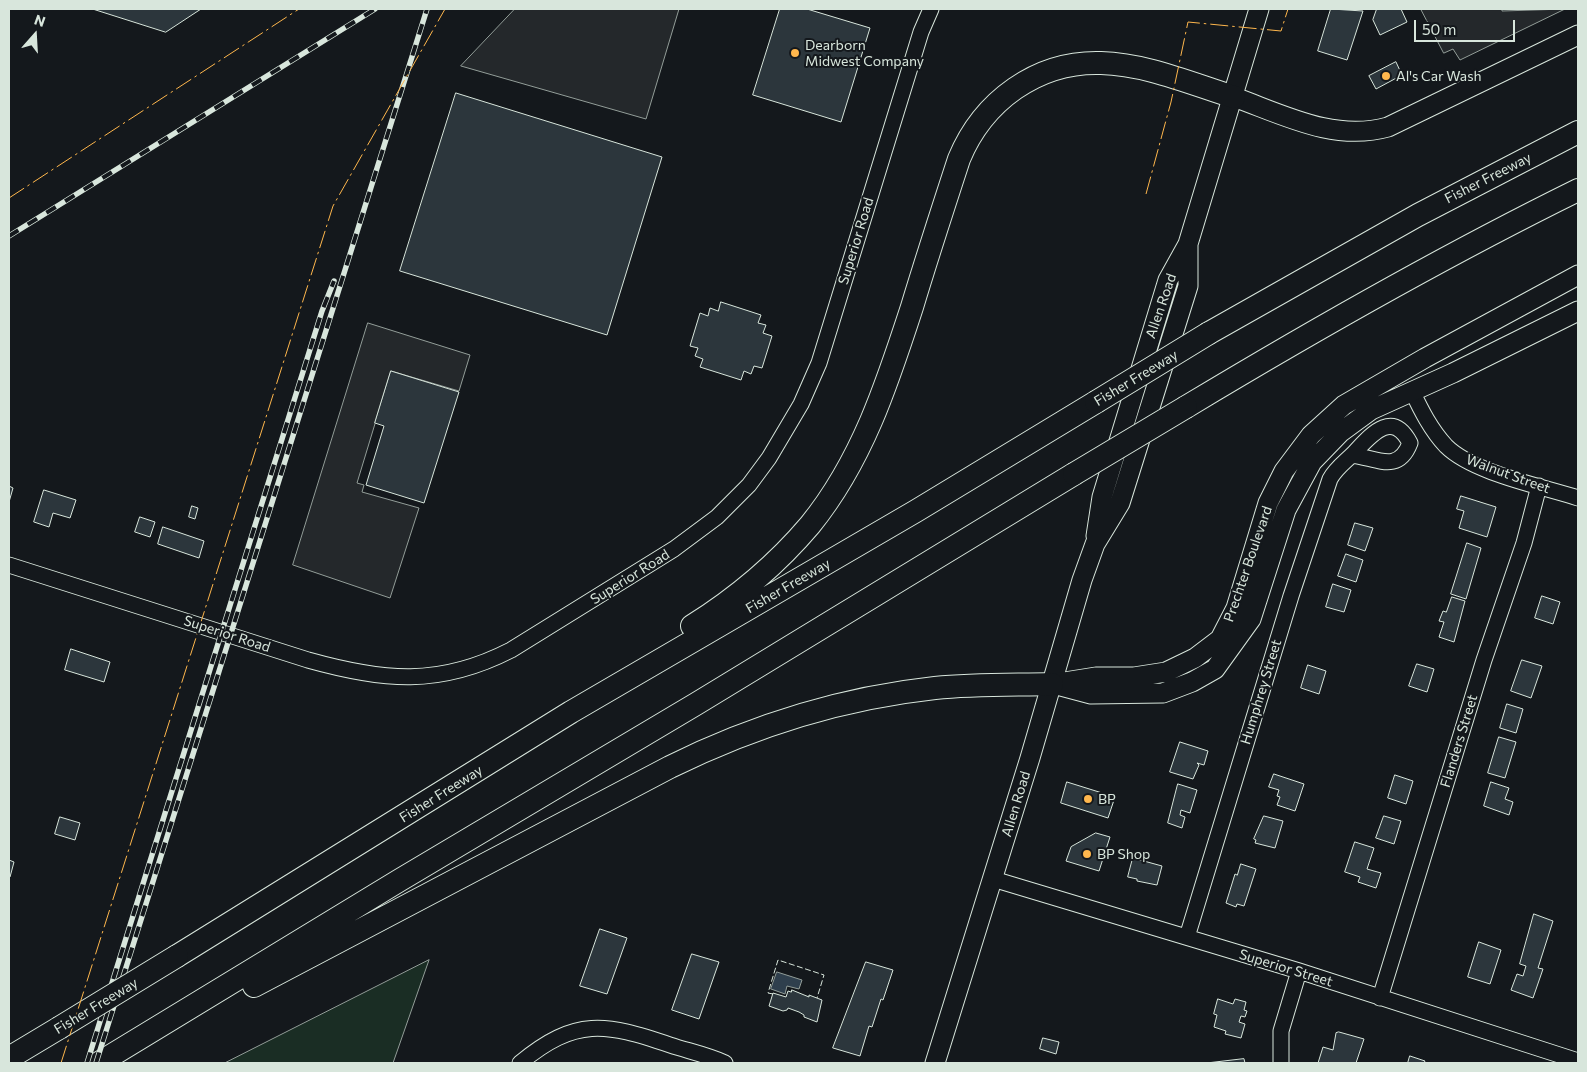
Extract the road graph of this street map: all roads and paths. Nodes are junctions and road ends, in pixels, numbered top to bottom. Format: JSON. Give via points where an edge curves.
{"nodes":[{"id":1,"x":931,"y":9,"type":"edge"},
{"id":2,"x":1259,"y":9,"type":"edge"},
{"id":3,"x":1578,"y":35,"type":"edge"},
{"id":4,"x":1234,"y":96,"type":"junction"},
{"id":5,"x":1578,"y":132,"type":"edge"},
{"id":6,"x":1578,"y":190,"type":"edge"},
{"id":7,"x":1576,"y":282,"type":"edge"},
{"id":8,"x":1578,"y":311,"type":"edge"},
{"id":9,"x":1412,"y":391,"type":"junction"},
{"id":10,"x":1352,"y":455,"type":"dead end"},
{"id":11,"x":1539,"y":486,"type":"junction"},
{"id":12,"x":1578,"y":498,"type":"edge"},
{"id":13,"x":9,"y":565,"type":"edge"},
{"id":14,"x":1052,"y":684,"type":"junction"},
{"id":15,"x":572,"y":712,"type":"junction"},
{"id":16,"x":994,"y":879,"type":"junction"},
{"id":17,"x":1187,"y":937,"type":"junction"},
{"id":18,"x":1299,"y":971,"type":"junction"},
{"id":19,"x":1380,"y":998,"type":"junction"},
{"id":20,"x":190,"y":1010,"type":"junction"},
{"id":21,"x":9,"y":1058,"type":"edge"},
{"id":22,"x":1578,"y":1061,"type":"edge"},
{"id":23,"x":99,"y":1063,"type":"edge"},
{"id":24,"x":520,"y":1063,"type":"edge"},
{"id":25,"x":725,"y":1063,"type":"edge"},
{"id":26,"x":935,"y":1063,"type":"edge"},
{"id":27,"x":1281,"y":1063,"type":"edge"}],
"edges":[{"from":1,"to":13,"type":"street","name":"Superior Road","via":[[921,32],[819,363],[801,404],[769,458],[733,501],[693,536],[511,650],[479,665],[444,674],[399,678],[354,673]]},
{"from":2,"to":4,"type":"main road","name":"Allen Road"},
{"from":3,"to":4,"type":"main road","via":[[1376,130],[1332,131]]},
{"from":4,"to":14,"type":"main road","name":"Allen Road","via":[[1188,244],[1188,286],[1120,504],[1095,544]]},
{"from":4,"to":15,"type":"highway","via":[[1140,69],[1102,63],[1051,70],[1017,86],[994,105],[971,133],[959,159],[888,382],[855,457],[833,492],[810,525],[761,574],[715,611],[639,659]]},
{"from":5,"to":15,"type":"highway","name":"Fisher Freeway","bridge":true,"via":[[1409,219],[1209,333],[916,511]]},
{"from":6,"to":20,"type":"highway","bridge":true,"via":[[1438,262],[1268,358],[400,880]]},
{"from":7,"to":14,"type":"main road","name":"Prechter Boulevard","via":[[1425,358],[1344,405],[1311,435],[1284,471],[1268,503],[1236,608],[1220,639],[1195,658],[1166,672]]},
{"from":8,"to":9,"type":"main road","name":"Prechter Boulevard"},
{"from":9,"to":11,"type":"street","name":"Walnut Street","via":[[1437,436],[1461,457]]},
{"from":9,"to":14,"type":"main road","name":"Prechter Boulevard","via":[[1371,410],[1340,432],[1312,462],[1286,510],[1252,619],[1216,669],[1163,693],[1091,694]]},
{"from":10,"to":17,"type":"street","name":"Humphrey Street","via":[[1330,479]]},
{"from":11,"to":12,"type":"street","name":"Walnut Street"},
{"from":11,"to":19,"type":"street","name":"Flanders Street","via":[[1524,543],[1481,669]]},
{"from":14,"to":16,"type":"main road","name":"Allen Road"},
{"from":14,"to":20,"type":"highway","via":[[934,688],[854,701],[722,742],[670,766],[243,992]]},
{"from":15,"to":21,"type":"highway","name":"Fisher Freeway","bridge":true},
{"from":16,"to":17,"type":"street","name":"Superior Street"},
{"from":16,"to":26,"type":"main road","name":"Allen Road"},
{"from":17,"to":18,"type":"street","name":"Superior Street"},
{"from":18,"to":19,"type":"street","name":"Superior Street"},
{"from":18,"to":27,"type":"street","via":[[1282,1031]]},
{"from":19,"to":22,"type":"street","name":"Superior Street"},
{"from":20,"to":23,"type":"highway"},
{"from":24,"to":25,"type":"street","via":[[555,1039],[588,1027],[632,1032]]}]}
